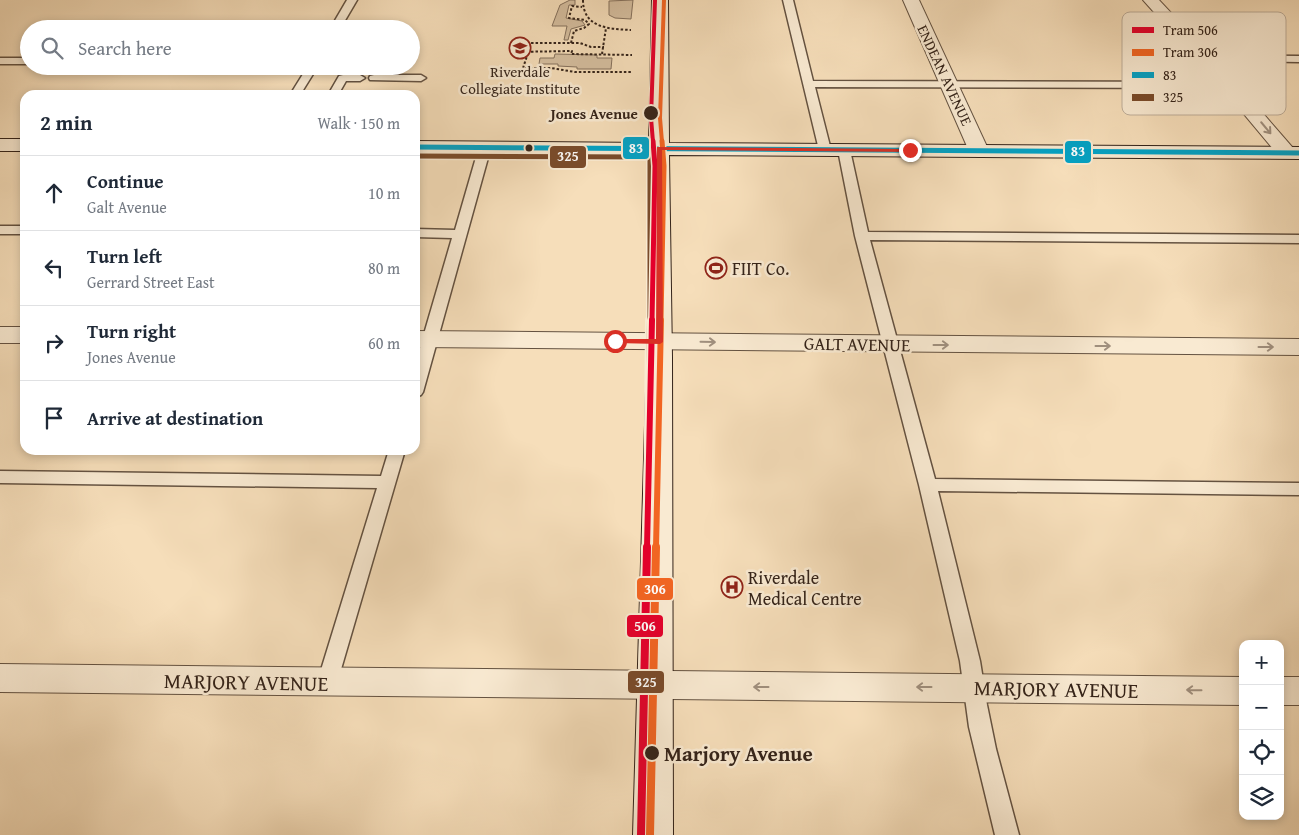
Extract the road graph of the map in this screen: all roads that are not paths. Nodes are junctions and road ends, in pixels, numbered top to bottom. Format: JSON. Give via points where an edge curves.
{"nodes":[{"id":1,"x":352,"y":0,"type":"edge"},
{"id":2,"x":660,"y":0,"type":"edge"},
{"id":3,"x":788,"y":0,"type":"edge"},
{"id":4,"x":911,"y":0,"type":"edge"},
{"id":5,"x":1151,"y":0,"type":"edge"},
{"id":6,"x":1162,"y":12,"type":"edge"},
{"id":7,"x":341,"y":20,"type":"edge"},
{"id":8,"x":1286,"y":59,"type":"edge"},
{"id":9,"x":1299,"y":59,"type":"edge"},
{"id":10,"x":0,"y":61,"type":"edge"},
{"id":11,"x":20,"y":61,"type":"edge"},
{"id":12,"x":307,"y":75,"type":"edge"},
{"id":13,"x":360,"y":78,"type":"dead end"},
{"id":14,"x":374,"y":78,"type":"dead end"},
{"id":15,"x":421,"y":78,"type":"dead end"},
{"id":16,"x":808,"y":84,"type":"junction"},
{"id":17,"x":950,"y":85,"type":"junction"},
{"id":18,"x":1122,"y":85,"type":"edge"},
{"id":19,"x":298,"y":90,"type":"edge"},
{"id":20,"x":335,"y":90,"type":"edge"},
{"id":21,"x":1257,"y":115,"type":"edge"},
{"id":22,"x":0,"y":145,"type":"edge"},
{"id":23,"x":20,"y":145,"type":"edge"},
{"id":24,"x":420,"y":147,"type":"edge"},
{"id":25,"x":485,"y":147,"type":"junction"},
{"id":26,"x":659,"y":148,"type":"junction"},
{"id":27,"x":834,"y":150,"type":"junction"},
{"id":28,"x":980,"y":151,"type":"junction"},
{"id":29,"x":1292,"y":152,"type":"edge"},
{"id":30,"x":0,"y":230,"type":"edge"},
{"id":31,"x":20,"y":230,"type":"edge"},
{"id":32,"x":420,"y":233,"type":"edge"},
{"id":33,"x":460,"y":234,"type":"junction"},
{"id":34,"x":862,"y":236,"type":"junction"},
{"id":35,"x":1299,"y":239,"type":"edge"},
{"id":36,"x":0,"y":335,"type":"edge"},
{"id":37,"x":20,"y":335,"type":"edge"},
{"id":38,"x":423,"y":339,"type":"edge"},
{"id":39,"x":660,"y":342,"type":"junction"},
{"id":40,"x":891,"y":345,"type":"junction"},
{"id":41,"x":1299,"y":347,"type":"edge"},
{"id":42,"x":420,"y":359,"type":"edge"},
{"id":43,"x":396,"y":455,"type":"edge"},
{"id":44,"x":0,"y":477,"type":"edge"},
{"id":45,"x":388,"y":482,"type":"junction"},
{"id":46,"x":928,"y":486,"type":"junction"},
{"id":47,"x":1299,"y":489,"type":"edge"},
{"id":48,"x":0,"y":678,"type":"edge"},
{"id":49,"x":328,"y":683,"type":"junction"},
{"id":50,"x":655,"y":686,"type":"junction"},
{"id":51,"x":972,"y":688,"type":"junction"},
{"id":52,"x":1239,"y":691,"type":"edge"},
{"id":53,"x":1284,"y":691,"type":"edge"},
{"id":54,"x":1299,"y":691,"type":"edge"},
{"id":55,"x":653,"y":835,"type":"edge"},
{"id":56,"x":1007,"y":835,"type":"edge"}],
"edges":[{"from":1,"to":7,"type":"lane"},
{"from":2,"to":26,"type":"street"},
{"from":3,"to":16,"type":"lane"},
{"from":4,"to":17,"type":"street","name":"ENDEAN AVENUE"},
{"from":5,"to":6,"type":"street"},
{"from":8,"to":9,"type":"lane"},
{"from":10,"to":11,"type":"lane"},
{"from":12,"to":19,"type":"lane"},
{"from":13,"to":20,"type":"lane","via":[[343,78]]},
{"from":14,"to":15,"type":"lane"},
{"from":16,"to":17,"type":"lane"},
{"from":16,"to":27,"type":"lane"},
{"from":17,"to":18,"type":"lane"},
{"from":17,"to":28,"type":"street","name":"ENDEAN AVENUE"},
{"from":21,"to":29,"type":"street","one_way":true},
{"from":22,"to":23,"type":"street"},
{"from":24,"to":25,"type":"street"},
{"from":25,"to":26,"type":"street"},
{"from":25,"to":33,"type":"lane"},
{"from":26,"to":27,"type":"street"},
{"from":26,"to":39,"type":"street"},
{"from":27,"to":28,"type":"street"},
{"from":27,"to":34,"type":"lane"},
{"from":28,"to":29,"type":"street"},
{"from":30,"to":31,"type":"lane"},
{"from":32,"to":33,"type":"lane"},
{"from":33,"to":38,"type":"lane"},
{"from":34,"to":35,"type":"lane"},
{"from":34,"to":40,"type":"lane"},
{"from":36,"to":37,"type":"street"},
{"from":38,"to":39,"type":"street","name":"GALT AVENUE"},
{"from":38,"to":42,"type":"lane"},
{"from":39,"to":40,"type":"street","name":"GALT AVENUE","one_way":true},
{"from":39,"to":50,"type":"street"},
{"from":40,"to":41,"type":"street","name":"GALT AVENUE","one_way":true},
{"from":40,"to":46,"type":"lane"},
{"from":43,"to":45,"type":"lane"},
{"from":44,"to":45,"type":"lane"},
{"from":45,"to":49,"type":"lane"},
{"from":46,"to":47,"type":"lane"},
{"from":46,"to":51,"type":"lane","via":[[970,661]]},
{"from":48,"to":49,"type":"street","name":"MARJORY AVENUE"},
{"from":49,"to":50,"type":"street","name":"MARJORY AVENUE"},
{"from":51,"to":50,"type":"street","name":"MARJORY AVENUE","one_way":true},
{"from":50,"to":55,"type":"street"},
{"from":52,"to":51,"type":"street","name":"MARJORY AVENUE","one_way":true},
{"from":51,"to":56,"type":"lane"},
{"from":53,"to":54,"type":"street"}]}
